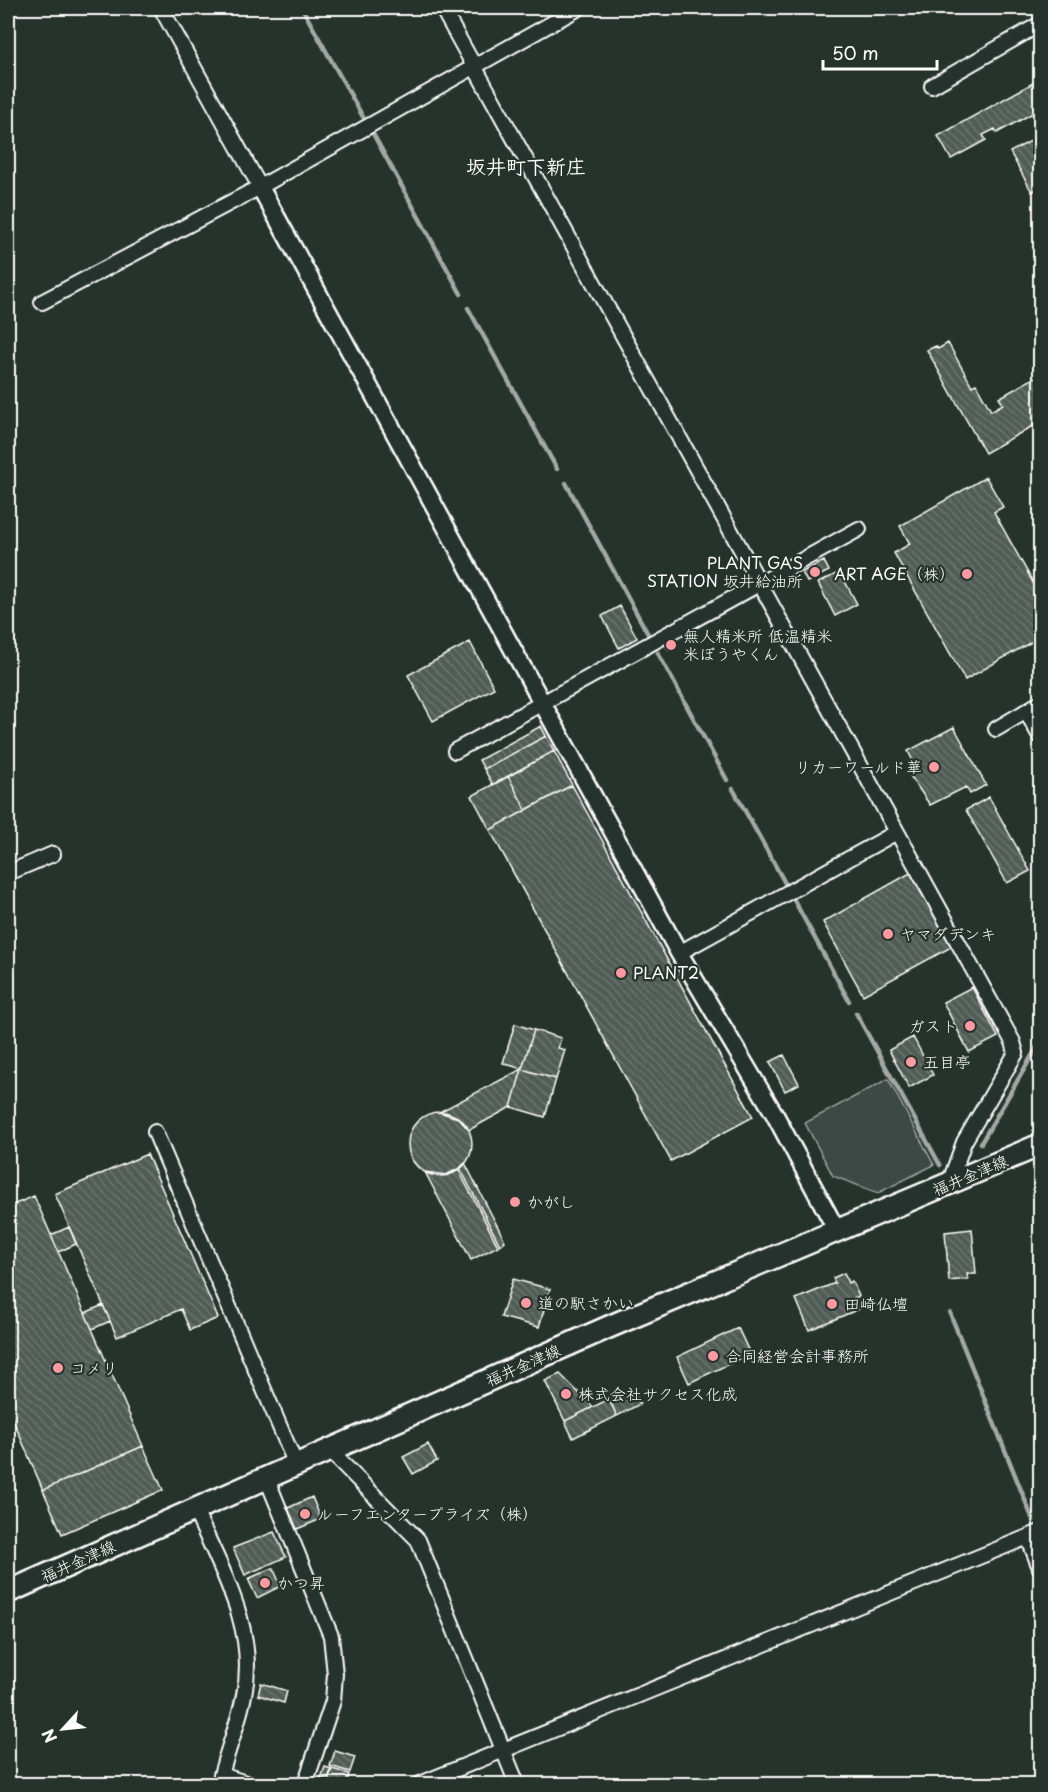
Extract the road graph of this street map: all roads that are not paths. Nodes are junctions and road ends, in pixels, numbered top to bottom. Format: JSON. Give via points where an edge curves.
{"nodes":[{"id":1,"x":161,"y":8,"type":"edge"},
{"id":2,"x":442,"y":8,"type":"edge"},
{"id":3,"x":579,"y":8,"type":"edge"},
{"id":4,"x":1041,"y":24,"type":"edge"},
{"id":5,"x":474,"y":67,"type":"junction"},
{"id":6,"x":932,"y":86,"type":"dead end"},
{"id":7,"x":260,"y":187,"type":"junction"},
{"id":8,"x":42,"y":302,"type":"dead end"},
{"id":9,"x":859,"y":529,"type":"dead end"},
{"id":10,"x":761,"y":584,"type":"junction"},
{"id":11,"x":1041,"y":703,"type":"edge"},
{"id":12,"x":543,"y":704,"type":"junction"},
{"id":13,"x":1026,"y":711,"type":"junction"},
{"id":14,"x":996,"y":729,"type":"dead end"},
{"id":15,"x":1041,"y":736,"type":"edge"},
{"id":16,"x":455,"y":751,"type":"dead end"},
{"id":17,"x":897,"y":832,"type":"junction"},
{"id":18,"x":53,"y":854,"type":"dead end"},
{"id":19,"x":8,"y":873,"type":"edge"},
{"id":20,"x":679,"y":953,"type":"junction"},
{"id":21,"x":155,"y":1132,"type":"dead end"},
{"id":22,"x":1041,"y":1145,"type":"edge"},
{"id":23,"x":949,"y":1184,"type":"junction"},
{"id":24,"x":837,"y":1231,"type":"junction"},
{"id":25,"x":329,"y":1450,"type":"junction"},
{"id":26,"x":297,"y":1465,"type":"junction"},
{"id":27,"x":267,"y":1479,"type":"junction"},
{"id":28,"x":195,"y":1510,"type":"junction"},
{"id":29,"x":1034,"y":1534,"type":"edge"},
{"id":30,"x":1041,"y":1568,"type":"edge"},
{"id":31,"x":8,"y":1592,"type":"edge"},
{"id":32,"x":505,"y":1751,"type":"junction"},
{"id":33,"x":249,"y":1785,"type":"edge"},
{"id":34,"x":305,"y":1785,"type":"edge"},
{"id":35,"x":420,"y":1785,"type":"edge"},
{"id":36,"x":518,"y":1785,"type":"edge"}],
"edges":[{"from":1,"to":7,"type":"street"},
{"from":2,"to":5,"type":"street"},
{"from":3,"to":5,"type":"street"},
{"from":4,"to":6,"type":"street"},
{"from":5,"to":7,"type":"street"},
{"from":5,"to":10,"type":"street"},
{"from":7,"to":8,"type":"street"},
{"from":7,"to":12,"type":"street"},
{"from":9,"to":10,"type":"street"},
{"from":10,"to":12,"type":"street"},
{"from":10,"to":17,"type":"street"},
{"from":11,"to":13,"type":"street"},
{"from":12,"to":16,"type":"street"},
{"from":12,"to":20,"type":"street"},
{"from":13,"to":14,"type":"street"},
{"from":13,"to":15,"type":"street"},
{"from":17,"to":20,"type":"street"},
{"from":17,"to":23,"type":"street","via":[[1016,1053],[964,1142]]},
{"from":18,"to":19,"type":"street"},
{"from":20,"to":24,"type":"street","via":[[775,1115]]},
{"from":21,"to":26,"type":"street"},
{"from":22,"to":23,"type":"main road","name":"福井金津線"},
{"from":23,"to":24,"type":"main road","name":"福井金津線"},
{"from":24,"to":25,"type":"main road","name":"福井金津線"},
{"from":25,"to":26,"type":"main road","name":"福井金津線"},
{"from":25,"to":32,"type":"street","via":[[418,1540]]},
{"from":26,"to":27,"type":"main road","name":"福井金津線"},
{"from":27,"to":28,"type":"main road","name":"福井金津線"},
{"from":27,"to":34,"type":"street","via":[[331,1636],[333,1701]]},
{"from":28,"to":31,"type":"main road","name":"福井金津線"},
{"from":28,"to":33,"type":"street","via":[[240,1611],[248,1653],[245,1694],[221,1775]]},
{"from":29,"to":30,"type":"street"},
{"from":29,"to":32,"type":"street"},
{"from":32,"to":35,"type":"street"},
{"from":32,"to":36,"type":"street"}]}
